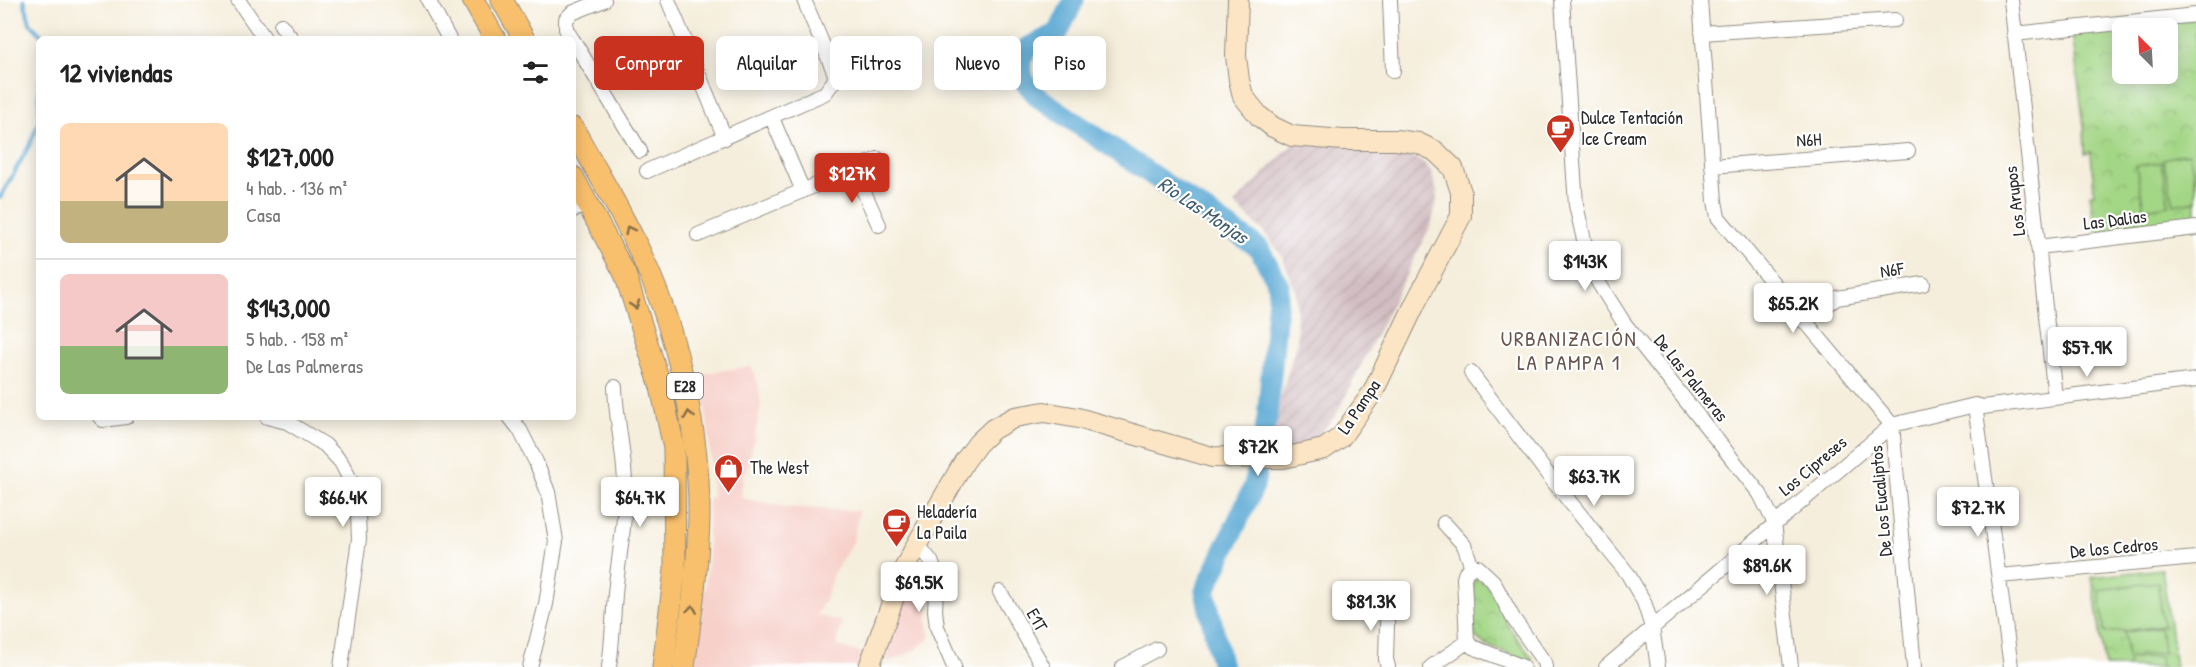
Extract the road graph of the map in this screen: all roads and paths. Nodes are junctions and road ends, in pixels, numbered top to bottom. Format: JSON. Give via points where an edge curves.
{"nodes":[{"id":1,"x":238,"y":0,"type":"edge"},
{"id":2,"x":473,"y":0,"type":"edge"},
{"id":3,"x":502,"y":0,"type":"edge"},
{"id":4,"x":604,"y":0,"type":"edge"},
{"id":5,"x":668,"y":0,"type":"edge"},
{"id":6,"x":804,"y":0,"type":"edge"},
{"id":7,"x":1238,"y":0,"type":"edge"},
{"id":8,"x":1390,"y":0,"type":"edge"},
{"id":9,"x":1562,"y":0,"type":"edge"},
{"id":10,"x":1700,"y":0,"type":"edge"},
{"id":11,"x":2011,"y":0,"type":"edge"},
{"id":12,"x":432,"y":1,"type":"edge"},
{"id":13,"x":511,"y":10,"type":"edge"},
{"id":14,"x":2196,"y":15,"type":"edge"},
{"id":15,"x":1895,"y":20,"type":"dead end"},
{"id":16,"x":281,"y":25,"type":"dead end"},
{"id":17,"x":1702,"y":33,"type":"junction"},
{"id":18,"x":2014,"y":34,"type":"junction"},
{"id":19,"x":263,"y":36,"type":"edge"},
{"id":20,"x":290,"y":36,"type":"edge"},
{"id":21,"x":448,"y":36,"type":"edge"},
{"id":22,"x":493,"y":36,"type":"edge"},
{"id":23,"x":523,"y":36,"type":"edge"},
{"id":24,"x":570,"y":36,"type":"edge"},
{"id":25,"x":576,"y":45,"type":"edge"},
{"id":26,"x":1393,"y":71,"type":"dead end"},
{"id":27,"x":772,"y":117,"type":"junction"},
{"id":28,"x":576,"y":133,"type":"edge"},
{"id":29,"x":725,"y":138,"type":"junction"},
{"id":30,"x":640,"y":151,"type":"dead end"},
{"id":31,"x":1908,"y":151,"type":"dead end"},
{"id":32,"x":878,"y":159,"type":"dead end"},
{"id":33,"x":1712,"y":166,"type":"junction"},
{"id":34,"x":854,"y":170,"type":"junction"},
{"id":35,"x":647,"y":171,"type":"dead end"},
{"id":36,"x":576,"y":190,"type":"edge"},
{"id":37,"x":803,"y":191,"type":"junction"},
{"id":38,"x":580,"y":207,"type":"edge"},
{"id":39,"x":879,"y":225,"type":"dead end"},
{"id":40,"x":2196,"y":228,"type":"edge"},
{"id":41,"x":698,"y":235,"type":"dead end"},
{"id":42,"x":2038,"y":247,"type":"junction"},
{"id":43,"x":1923,"y":284,"type":"dead end"},
{"id":44,"x":1803,"y":321,"type":"junction"},
{"id":45,"x":1471,"y":373,"type":"dead end"},
{"id":46,"x":2196,"y":380,"type":"edge"},
{"id":47,"x":615,"y":387,"type":"dead end"},
{"id":48,"x":2055,"y":397,"type":"junction"},
{"id":49,"x":1975,"y":405,"type":"junction"},
{"id":50,"x":279,"y":420,"type":"edge"},
{"id":51,"x":512,"y":420,"type":"edge"},
{"id":52,"x":1892,"y":425,"type":"junction"},
{"id":53,"x":1774,"y":522,"type":"junction"},
{"id":54,"x":1444,"y":523,"type":"dead end"},
{"id":55,"x":917,"y":544,"type":"junction"},
{"id":56,"x":2196,"y":558,"type":"edge"},
{"id":57,"x":1472,"y":567,"type":"junction"},
{"id":58,"x":1999,"y":576,"type":"junction"},
{"id":59,"x":1000,"y":592,"type":"dead end"},
{"id":60,"x":1388,"y":592,"type":"dead end"},
{"id":61,"x":1652,"y":627,"type":"junction"},
{"id":62,"x":1467,"y":642,"type":"junction"},
{"id":63,"x":1157,"y":649,"type":"dead end"},
{"id":64,"x":341,"y":667,"type":"edge"},
{"id":65,"x":530,"y":667,"type":"edge"},
{"id":66,"x":609,"y":667,"type":"edge"},
{"id":67,"x":663,"y":667,"type":"edge"},
{"id":68,"x":684,"y":667,"type":"edge"},
{"id":69,"x":869,"y":667,"type":"edge"},
{"id":70,"x":954,"y":667,"type":"edge"},
{"id":71,"x":1043,"y":667,"type":"edge"},
{"id":72,"x":1123,"y":667,"type":"edge"},
{"id":73,"x":1388,"y":667,"type":"edge"},
{"id":74,"x":1431,"y":667,"type":"edge"},
{"id":75,"x":1523,"y":667,"type":"edge"},
{"id":76,"x":1545,"y":667,"type":"edge"},
{"id":77,"x":1605,"y":667,"type":"edge"},
{"id":78,"x":1658,"y":667,"type":"edge"},
{"id":79,"x":1791,"y":667,"type":"edge"},
{"id":80,"x":1914,"y":667,"type":"edge"},
{"id":81,"x":2011,"y":667,"type":"edge"}],
"edges":[{"from":1,"to":19,"type":"street"},
{"from":2,"to":22,"type":"main road"},
{"from":3,"to":13,"type":"main road"},
{"from":4,"to":24,"type":"street","via":[[566,19]]},
{"from":5,"to":29,"type":"street"},
{"from":6,"to":27,"type":"street","via":[[835,74],[834,81],[825,93]]},
{"from":7,"to":55,"type":"street","name":"La Pampa","via":[[1236,56],[1243,96],[1273,127],[1292,136],[1418,143],[1435,151],[1453,168],[1461,192],[1461,216],[1373,392],[1341,436],[1324,449],[1283,458],[1212,457],[1078,418],[1044,412],[1015,417],[978,443]]},
{"from":8,"to":26,"type":"street"},
{"from":9,"to":53,"type":"street","name":"De Las Palmeras","via":[[1576,205],[1598,282],[1624,323],[1760,494]]},
{"from":10,"to":17,"type":"street","name":"De Los Eucaliptos"},
{"from":11,"to":18,"type":"street","name":"Los Arupos"},
{"from":12,"to":21,"type":"street"},
{"from":13,"to":23,"type":"main road"},
{"from":14,"to":18,"type":"street"},
{"from":15,"to":17,"type":"street"},
{"from":16,"to":20,"type":"street"},
{"from":17,"to":33,"type":"street","name":"De Los Eucaliptos"},
{"from":18,"to":42,"type":"street","name":"Los Arupos"},
{"from":25,"to":30,"type":"street"},
{"from":27,"to":29,"type":"street"},
{"from":27,"to":37,"type":"street"},
{"from":68,"to":28,"type":"main road","number":"E28","one_way":true,"via":[[699,517],[697,468],[686,392],[645,261]]},
{"from":29,"to":35,"type":"street"},
{"from":31,"to":33,"type":"street","name":"N6H"},
{"from":32,"to":34,"type":"street"},
{"from":33,"to":44,"type":"street","name":"De Los Eucaliptos","via":[[1718,217]]},
{"from":34,"to":37,"type":"street"},
{"from":34,"to":39,"type":"street"},
{"from":36,"to":38,"type":"main road","number":"E28"},
{"from":37,"to":41,"type":"street"},
{"from":38,"to":67,"type":"main road","number":"E28","one_way":true,"via":[[625,274],[661,387],[674,448],[675,570]]},
{"from":40,"to":42,"type":"street","name":"Las Dalias"},
{"from":42,"to":48,"type":"street","name":"Los Arupos"},
{"from":43,"to":44,"type":"street","name":"N6F","via":[[1837,298]]},
{"from":44,"to":52,"type":"street","name":"De Los Eucaliptos"},
{"from":45,"to":61,"type":"street","via":[[1629,574]]},
{"from":46,"to":48,"type":"street","name":"Los Cipreses"},
{"from":47,"to":66,"type":"street","via":[[625,497]]},
{"from":48,"to":49,"type":"street","name":"Los Cipreses"},
{"from":49,"to":52,"type":"street","name":"Los Cipreses"},
{"from":49,"to":58,"type":"street"},
{"from":50,"to":64,"type":"street","via":[[326,445],[341,462],[357,493],[359,538]]},
{"from":51,"to":65,"type":"street","via":[[548,492],[556,541]]},
{"from":52,"to":53,"type":"street","name":"Los Cipreses"},
{"from":52,"to":80,"type":"street","name":"De Los Eucaliptos"},
{"from":53,"to":61,"type":"street","name":"Los Cipreses"},
{"from":53,"to":79,"type":"street","name":"De Las Palmeras"},
{"from":54,"to":57,"type":"street","via":[[1464,545]]},
{"from":55,"to":69,"type":"street","name":"La Pampa","via":[[904,569]]},
{"from":55,"to":70,"type":"street","via":[[931,561],[937,577],[937,627]]},
{"from":56,"to":58,"type":"street","name":"De los Cedros"},
{"from":57,"to":62,"type":"street","via":[[1464,578]]},
{"from":57,"to":76,"type":"street","via":[[1478,567],[1493,581]]},
{"from":58,"to":81,"type":"street"},
{"from":59,"to":71,"type":"street","name":"E1T"},
{"from":60,"to":73,"type":"street"},
{"from":61,"to":77,"type":"street","name":"Los Cipreses"},
{"from":61,"to":78,"type":"street"},
{"from":62,"to":74,"type":"street"},
{"from":62,"to":75,"type":"street"},
{"from":63,"to":72,"type":"street"}]}
